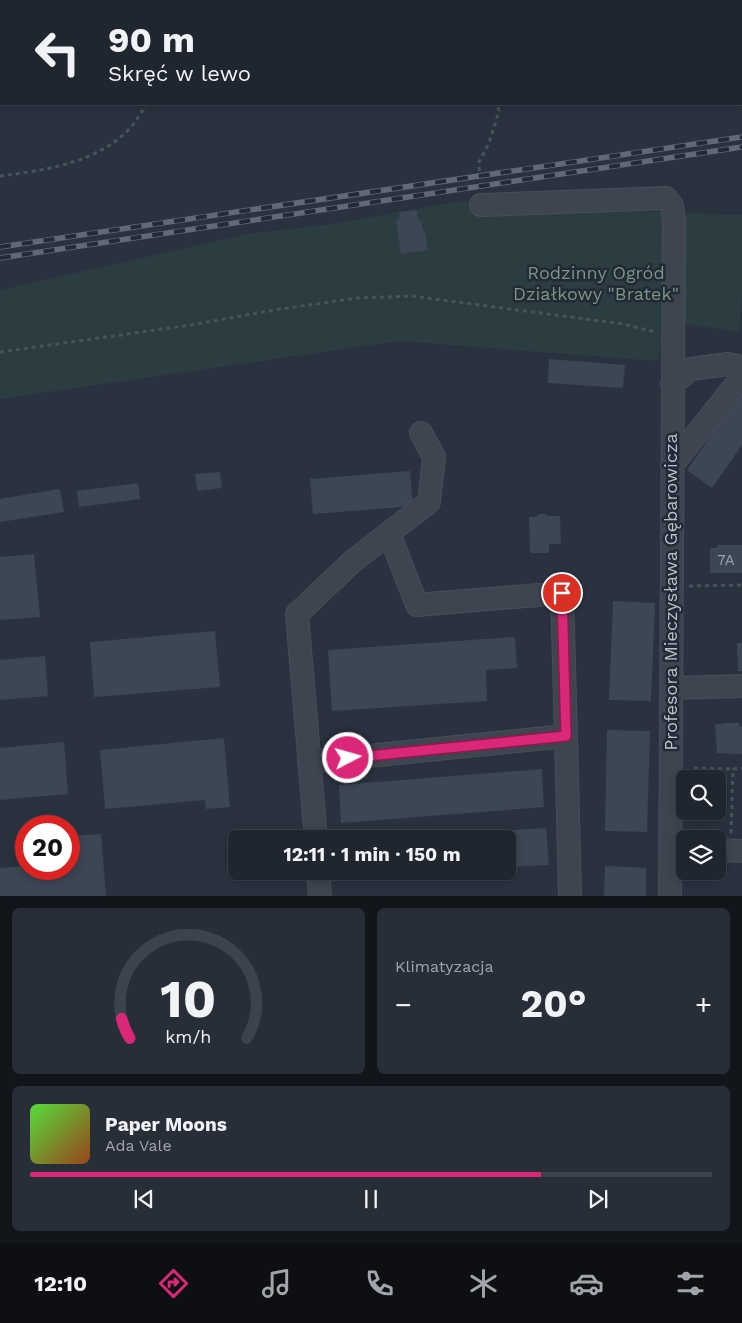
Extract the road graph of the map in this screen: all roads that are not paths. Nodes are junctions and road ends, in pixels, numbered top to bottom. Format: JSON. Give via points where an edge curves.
{"nodes":[{"id":1,"x":480,"y":205,"type":"road end"},
{"id":2,"x":742,"y":367,"type":"edge"},
{"id":3,"x":742,"y":377,"type":"edge"},
{"id":4,"x":672,"y":384,"type":"junction"},
{"id":5,"x":420,"y":433,"type":"dead end"},
{"id":6,"x":672,"y":465,"type":"junction"},
{"id":7,"x":389,"y":533,"type":"junction"},
{"id":8,"x":742,"y":686,"type":"edge"},
{"id":9,"x":671,"y":688,"type":"junction"},
{"id":10,"x":566,"y":736,"type":"junction"},
{"id":11,"x":309,"y":762,"type":"junction"},
{"id":12,"x":315,"y":830,"type":"edge"},
{"id":13,"x":677,"y":830,"type":"edge"},
{"id":14,"x":676,"y":861,"type":"edge"},
{"id":15,"x":319,"y":880,"type":"edge"},
{"id":16,"x":320,"y":896,"type":"edge"},
{"id":17,"x":570,"y":896,"type":"edge"},
{"id":18,"x":670,"y":896,"type":"edge"}],
"edges":[{"from":1,"to":4,"type":"street","name":"Profesora Mieczysława Gębarowicza","via":[[666,198],[672,206],[674,221]]},
{"from":2,"to":4,"type":"street","via":[[728,364],[691,368]]},
{"from":3,"to":6,"type":"street"},
{"from":4,"to":6,"type":"street","name":"Profesora Mieczysława Gębarowicza"},
{"from":5,"to":7,"type":"street","via":[[434,457],[429,502]]},
{"from":6,"to":9,"type":"street","name":"Profesora Mieczysława Gębarowicza"},
{"from":7,"to":10,"type":"street","via":[[417,605],[562,593]]},
{"from":7,"to":11,"type":"street","via":[[297,614]]},
{"from":8,"to":9,"type":"street"},
{"from":9,"to":13,"type":"street","name":"Profesora Mieczysława Gębarowicza"},
{"from":10,"to":11,"type":"street"},
{"from":10,"to":17,"type":"street"},
{"from":11,"to":12,"type":"street"},
{"from":14,"to":18,"type":"street","name":"Profesora Mieczysława Gębarowicza"},
{"from":15,"to":16,"type":"street"}]}
